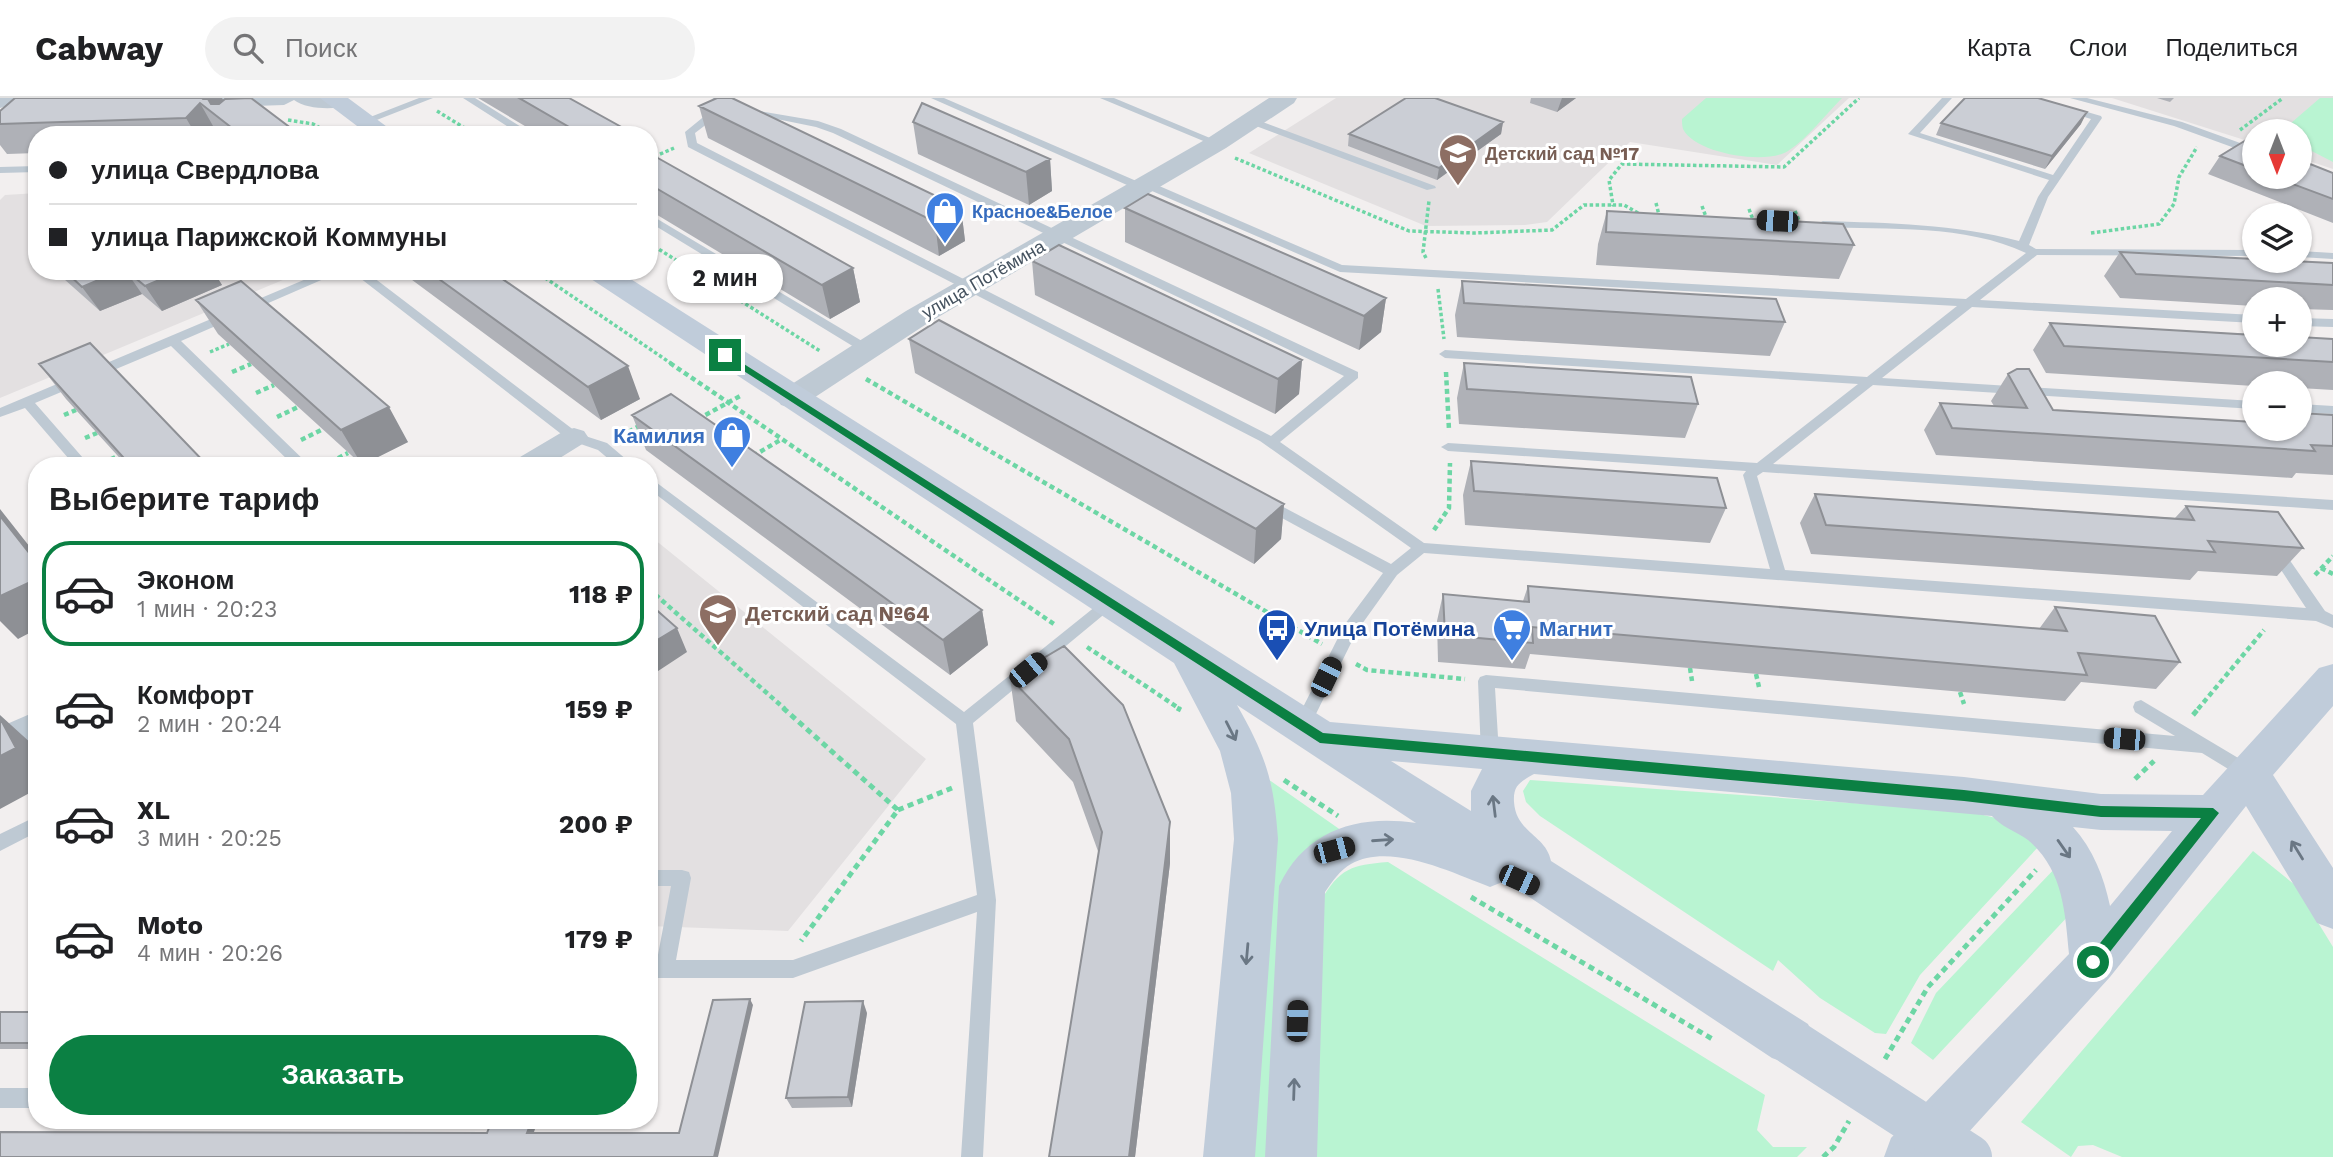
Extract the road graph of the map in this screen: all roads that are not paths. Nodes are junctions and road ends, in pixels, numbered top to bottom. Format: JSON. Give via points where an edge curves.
{"nodes":[{"id":1,"x":284,"y":98,"type":"edge"},
{"id":2,"x":305,"y":98,"type":"edge"},
{"id":3,"x":468,"y":98,"type":"edge"},
{"id":4,"x":718,"y":98,"type":"edge"},
{"id":5,"x":936,"y":98,"type":"edge"},
{"id":6,"x":1105,"y":98,"type":"edge"},
{"id":7,"x":1285,"y":98,"type":"edge"},
{"id":8,"x":1947,"y":98,"type":"edge"},
{"id":9,"x":2028,"y":98,"type":"edge"},
{"id":10,"x":2075,"y":98,"type":"edge"},
{"id":11,"x":424,"y":99,"type":"edge"},
{"id":12,"x":334,"y":100,"type":"edge"},
{"id":13,"x":176,"y":101,"type":"edge"},
{"id":14,"x":17,"y":102,"type":"edge"},
{"id":15,"x":0,"y":103,"type":"edge"},
{"id":16,"x":253,"y":105,"type":"edge"},
{"id":17,"x":715,"y":111,"type":"junction"},
{"id":18,"x":365,"y":121,"type":"junction"},
{"id":19,"x":1252,"y":121,"type":"junction"},
{"id":20,"x":372,"y":126,"type":"edge"},
{"id":21,"x":514,"y":126,"type":"edge"},
{"id":22,"x":2242,"y":147,"type":"edge"},
{"id":23,"x":1220,"y":148,"type":"junction"},
{"id":24,"x":28,"y":169,"type":"edge"},
{"id":25,"x":0,"y":170,"type":"edge"},
{"id":26,"x":2055,"y":180,"type":"junction"},
{"id":27,"x":1143,"y":186,"type":"junction"},
{"id":28,"x":1431,"y":188,"type":"road end"},
{"id":29,"x":1798,"y":217,"type":"dead end"},
{"id":30,"x":658,"y":222,"type":"edge"},
{"id":31,"x":1060,"y":236,"type":"junction"},
{"id":32,"x":2035,"y":249,"type":"junction"},
{"id":33,"x":2242,"y":253,"type":"edge"},
{"id":34,"x":2312,"y":255,"type":"edge"},
{"id":35,"x":2333,"y":256,"type":"edge"},
{"id":36,"x":315,"y":280,"type":"edge"},
{"id":37,"x":369,"y":280,"type":"edge"},
{"id":38,"x":612,"y":280,"type":"edge"},
{"id":39,"x":967,"y":287,"type":"junction"},
{"id":40,"x":1968,"y":303,"type":"junction"},
{"id":41,"x":2242,"y":318,"type":"edge"},
{"id":42,"x":2312,"y":323,"type":"edge"},
{"id":43,"x":2333,"y":324,"type":"edge"},
{"id":44,"x":172,"y":341,"type":"junction"},
{"id":45,"x":868,"y":350,"type":"junction"},
{"id":46,"x":1445,"y":354,"type":"road end"},
{"id":47,"x":1869,"y":381,"type":"junction"},
{"id":48,"x":792,"y":398,"type":"junction"},
{"id":49,"x":27,"y":402,"type":"junction"},
{"id":50,"x":2242,"y":404,"type":"edge"},
{"id":51,"x":2312,"y":410,"type":"edge"},
{"id":52,"x":2331,"y":412,"type":"edge"},
{"id":53,"x":0,"y":413,"type":"edge"},
{"id":54,"x":574,"y":437,"type":"junction"},
{"id":55,"x":1271,"y":443,"type":"junction"},
{"id":56,"x":1449,"y":447,"type":"road end"},
{"id":57,"x":75,"y":457,"type":"edge"},
{"id":58,"x":294,"y":457,"type":"edge"},
{"id":59,"x":540,"y":457,"type":"edge"},
{"id":60,"x":615,"y":457,"type":"edge"},
{"id":61,"x":1759,"y":467,"type":"junction"},
{"id":62,"x":658,"y":489,"type":"edge"},
{"id":63,"x":1252,"y":496,"type":"edge"},
{"id":64,"x":2333,"y":505,"type":"edge"},
{"id":65,"x":2263,"y":533,"type":"edge"},
{"id":66,"x":1421,"y":548,"type":"junction"},
{"id":67,"x":1392,"y":571,"type":"junction"},
{"id":68,"x":1779,"y":575,"type":"junction"},
{"id":69,"x":1111,"y":602,"type":"junction"},
{"id":70,"x":2326,"y":619,"type":"edge"},
{"id":71,"x":1186,"y":650,"type":"junction"},
{"id":72,"x":2333,"y":679,"type":"edge"},
{"id":73,"x":2141,"y":707,"type":"dead end"},
{"id":74,"x":964,"y":721,"type":"junction"},
{"id":75,"x":28,"y":729,"type":"edge"},
{"id":76,"x":1311,"y":732,"type":"junction"},
{"id":77,"x":2174,"y":737,"type":"junction"},
{"id":78,"x":0,"y":743,"type":"edge"},
{"id":79,"x":1509,"y":755,"type":"junction"},
{"id":80,"x":2249,"y":773,"type":"junction"},
{"id":81,"x":1964,"y":795,"type":"junction"},
{"id":82,"x":2213,"y":813,"type":"junction"},
{"id":83,"x":28,"y":828,"type":"edge"},
{"id":84,"x":0,"y":843,"type":"edge"},
{"id":85,"x":658,"y":878,"type":"edge"},
{"id":86,"x":987,"y":900,"type":"junction"},
{"id":87,"x":2333,"y":908,"type":"edge"},
{"id":88,"x":1585,"y":909,"type":"junction"},
{"id":89,"x":2093,"y":962,"type":"junction"},
{"id":90,"x":658,"y":965,"type":"edge"},
{"id":91,"x":658,"y":969,"type":"edge"},
{"id":92,"x":0,"y":1098,"type":"edge"},
{"id":93,"x":28,"y":1098,"type":"edge"},
{"id":94,"x":972,"y":1157,"type":"edge"},
{"id":95,"x":1229,"y":1157,"type":"edge"},
{"id":96,"x":1291,"y":1157,"type":"edge"},
{"id":97,"x":1910,"y":1157,"type":"edge"},
{"id":98,"x":1969,"y":1157,"type":"edge"}],
"edges":[{"from":1,"to":16,"type":"street"},
{"from":2,"to":12,"type":"street"},
{"from":3,"to":21,"type":"lane"},
{"from":4,"to":17,"type":"lane"},
{"from":5,"to":27,"type":"lane"},
{"from":6,"to":23,"type":"lane"},
{"from":7,"to":19,"type":"street","name":"улица Потёмина"},
{"from":8,"to":26,"type":"lane","via":[[1913,134]]},
{"from":9,"to":26,"type":"lane","via":[[2097,118]]},
{"from":10,"to":22,"type":"lane"},
{"from":11,"to":18,"type":"lane"},
{"from":12,"to":18,"type":"main road"},
{"from":13,"to":16,"type":"street"},
{"from":14,"to":15,"type":"street"},
{"from":17,"to":31,"type":"lane","via":[[779,117],[837,131]]},
{"from":17,"to":39,"type":"lane","via":[[690,132],[692,145]]},
{"from":18,"to":20,"type":"main road"},
{"from":19,"to":23,"type":"street","name":"улица Потёмина"},
{"from":19,"to":28,"type":"lane"},
{"from":23,"to":27,"type":"street","name":"улица Потёмина"},
{"from":24,"to":25,"type":"lane"},
{"from":26,"to":32,"type":"lane","via":[[2043,197]]},
{"from":27,"to":31,"type":"street","name":"улица Потёмина"},
{"from":27,"to":40,"type":"lane","via":[[1340,268]]},
{"from":29,"to":32,"type":"lane","via":[[1987,236]]},
{"from":30,"to":45,"type":"lane"},
{"from":31,"to":39,"type":"street","name":"улица Потёмина"},
{"from":31,"to":55,"type":"lane","via":[[1353,374]]},
{"from":32,"to":33,"type":"lane"},
{"from":32,"to":40,"type":"lane"},
{"from":34,"to":35,"type":"lane"},
{"from":36,"to":44,"type":"lane"},
{"from":37,"to":54,"type":"lane"},
{"from":38,"to":48,"type":"main road"},
{"from":39,"to":45,"type":"street","name":"улица Потёмина","via":[[928,322]]},
{"from":39,"to":55,"type":"lane"},
{"from":40,"to":41,"type":"lane"},
{"from":40,"to":47,"type":"lane"},
{"from":42,"to":43,"type":"lane"},
{"from":44,"to":49,"type":"lane"},
{"from":44,"to":58,"type":"lane"},
{"from":45,"to":48,"type":"street","name":"улица Потёмина"},
{"from":46,"to":47,"type":"lane"},
{"from":47,"to":50,"type":"lane"},
{"from":47,"to":61,"type":"lane"},
{"from":48,"to":69,"type":"main road"},
{"from":49,"to":53,"type":"lane"},
{"from":49,"to":57,"type":"lane"},
{"from":51,"to":52,"type":"lane"},
{"from":54,"to":59,"type":"street"},
{"from":54,"to":60,"type":"lane","via":[[601,446]]},
{"from":55,"to":66,"type":"lane"},
{"from":56,"to":61,"type":"lane"},
{"from":61,"to":64,"type":"lane","via":[[2244,505]]},
{"from":61,"to":68,"type":"lane","via":[[1750,475]]},
{"from":62,"to":74,"type":"lane"},
{"from":63,"to":67,"type":"lane"},
{"from":65,"to":70,"type":"lane"},
{"from":66,"to":67,"type":"lane"},
{"from":66,"to":68,"type":"lane"},
{"from":67,"to":76,"type":"lane","via":[[1338,653]]},
{"from":68,"to":70,"type":"lane"},
{"from":69,"to":71,"type":"main road"},
{"from":69,"to":74,"type":"lane"},
{"from":71,"to":76,"type":"main road"},
{"from":71,"to":95,"type":"main road","one_way":true,"via":[[1241,750],[1253,793],[1256,839]]},
{"from":72,"to":80,"type":"main road"},
{"from":73,"to":77,"type":"lane"},
{"from":74,"to":86,"type":"lane"},
{"from":75,"to":78,"type":"street"},
{"from":76,"to":79,"type":"main road"},
{"from":76,"to":88,"type":"main road"},
{"from":77,"to":79,"type":"lane","via":[[1486,681]]},
{"from":77,"to":80,"type":"lane","via":[[2205,746]]},
{"from":79,"to":81,"type":"main road"},
{"from":88,"to":79,"type":"main road","one_way":true,"via":[[1507,841],[1493,814],[1492,791]]},
{"from":80,"to":82,"type":"main road"},
{"from":87,"to":80,"type":"main road","one_way":true},
{"from":81,"to":82,"type":"main road","via":[[2101,812]]},
{"from":81,"to":89,"type":"main road","one_way":true,"via":[[2016,809],[2060,842],[2080,872],[2087,897]]},
{"from":82,"to":89,"type":"main road"},
{"from":83,"to":84,"type":"lane"},
{"from":85,"to":90,"type":"lane","via":[[682,878]]},
{"from":86,"to":91,"type":"lane","via":[[793,969]]},
{"from":86,"to":94,"type":"lane"},
{"from":96,"to":88,"type":"main road","one_way":true,"via":[[1302,886],[1334,850],[1386,838],[1428,844]]},
{"from":88,"to":98,"type":"main road","bridge":true},
{"from":89,"to":97,"type":"main road"},
{"from":92,"to":93,"type":"lane"}]}
